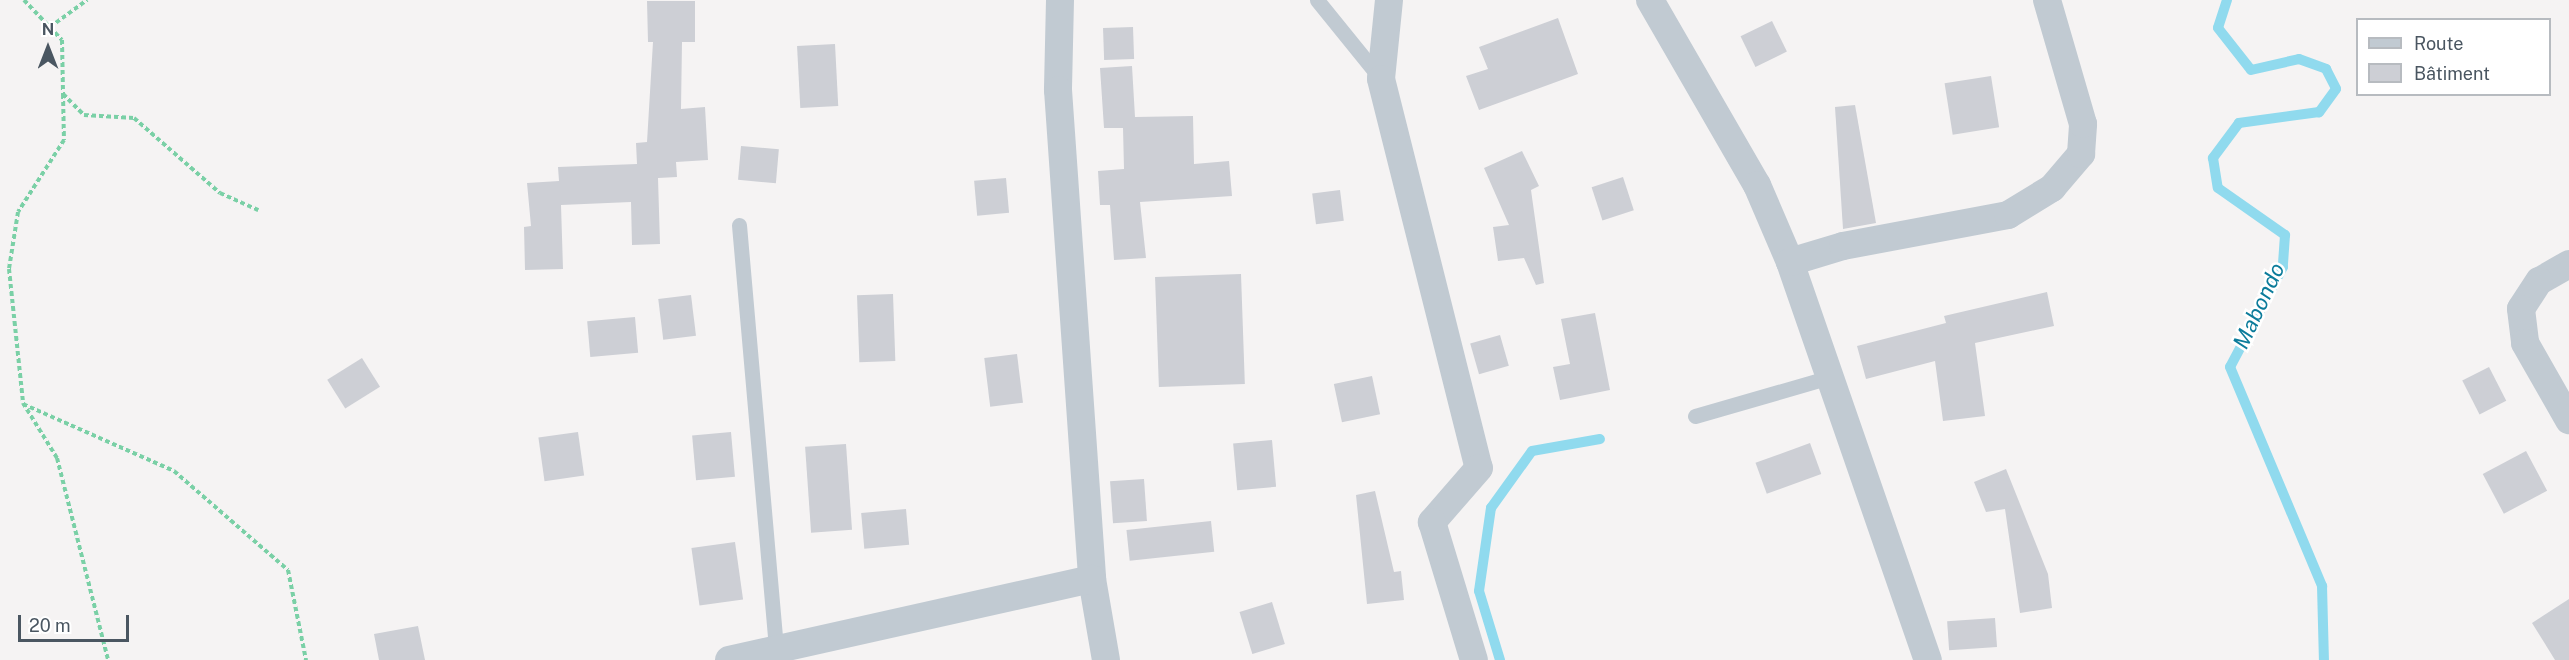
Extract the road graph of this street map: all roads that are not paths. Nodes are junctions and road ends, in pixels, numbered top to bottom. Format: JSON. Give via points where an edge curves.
{"nodes":[{"id":1,"x":1060,"y":0,"type":"edge"},
{"id":2,"x":1317,"y":0,"type":"edge"},
{"id":3,"x":1389,"y":0,"type":"edge"},
{"id":4,"x":1650,"y":0,"type":"edge"},
{"id":5,"x":2047,"y":0,"type":"edge"},
{"id":6,"x":1381,"y":79,"type":"junction"},
{"id":7,"x":739,"y":225,"type":"dead end"},
{"id":8,"x":1790,"y":262,"type":"junction"},
{"id":9,"x":2569,"y":264,"type":"edge"},
{"id":10,"x":1830,"y":377,"type":"junction"},
{"id":11,"x":1695,"y":416,"type":"dead end"},
{"id":12,"x":2569,"y":420,"type":"edge"},
{"id":13,"x":1092,"y":579,"type":"junction"},
{"id":14,"x":776,"y":650,"type":"junction"},
{"id":15,"x":729,"y":660,"type":"edge"},
{"id":16,"x":1106,"y":660,"type":"edge"},
{"id":17,"x":1474,"y":660,"type":"edge"},
{"id":18,"x":1928,"y":660,"type":"edge"}],
"edges":[{"from":1,"to":13,"type":"street","via":[[1058,90]]},
{"from":2,"to":6,"type":"lane"},
{"from":3,"to":6,"type":"street"},
{"from":4,"to":8,"type":"street","via":[[1757,185]]},
{"from":5,"to":8,"type":"street","via":[[2083,124],[2081,154],[2052,188],[2008,216],[1843,246]]},
{"from":6,"to":17,"type":"street","via":[[1479,468],[1432,522]]},
{"from":7,"to":14,"type":"lane"},
{"from":8,"to":10,"type":"street"},
{"from":9,"to":12,"type":"street","via":[[2539,281],[2521,309],[2525,343]]},
{"from":10,"to":11,"type":"lane"},
{"from":10,"to":18,"type":"street"},
{"from":13,"to":14,"type":"street"},
{"from":13,"to":16,"type":"street"},
{"from":14,"to":15,"type":"street"}]}
